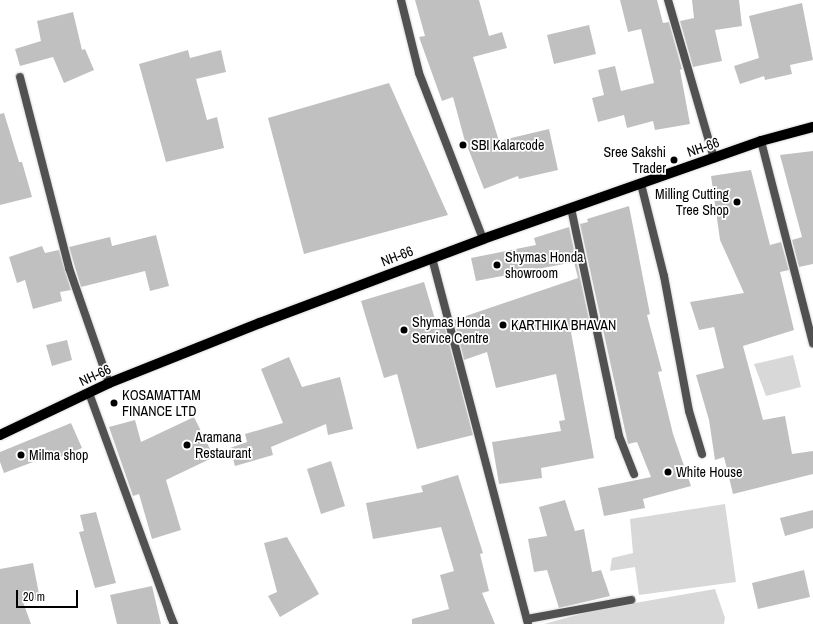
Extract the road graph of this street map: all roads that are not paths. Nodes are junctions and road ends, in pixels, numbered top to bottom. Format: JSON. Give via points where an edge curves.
{"nodes":[{"id":1,"x":401,"y":0,"type":"edge"},
{"id":2,"x":668,"y":0,"type":"edge"},
{"id":3,"x":20,"y":77,"type":"dead end"},
{"id":4,"x":813,"y":127,"type":"edge"},
{"id":5,"x":761,"y":141,"type":"junction"},
{"id":6,"x":714,"y":158,"type":"junction"},
{"id":7,"x":641,"y":184,"type":"junction"},
{"id":8,"x":571,"y":208,"type":"junction"},
{"id":9,"x":483,"y":240,"type":"junction"},
{"id":10,"x":432,"y":258,"type":"junction"},
{"id":11,"x":813,"y":343,"type":"edge"},
{"id":12,"x":109,"y":383,"type":"junction"},
{"id":13,"x":89,"y":393,"type":"junction"},
{"id":14,"x":0,"y":435,"type":"edge"},
{"id":15,"x":702,"y":454,"type":"dead end"},
{"id":16,"x":634,"y":474,"type":"dead end"},
{"id":17,"x":632,"y":600,"type":"dead end"},
{"id":18,"x":172,"y":621,"type":"edge"},
{"id":19,"x":528,"y":622,"type":"edge"}],
"edges":[{"from":1,"to":9,"type":"street","via":[[419,73]]},
{"from":2,"to":6,"type":"street"},
{"from":3,"to":12,"type":"street","via":[[69,268]]},
{"from":4,"to":5,"type":"main road","name":"NH-66"},
{"from":5,"to":6,"type":"main road","name":"NH-66"},
{"from":5,"to":11,"type":"street"},
{"from":6,"to":7,"type":"main road","name":"NH-66"},
{"from":7,"to":8,"type":"main road","name":"NH-66"},
{"from":7,"to":15,"type":"street","via":[[664,276],[689,411]]},
{"from":8,"to":9,"type":"main road","name":"NH-66"},
{"from":8,"to":16,"type":"street","via":[[619,436]]},
{"from":9,"to":10,"type":"main road","name":"NH-66"},
{"from":10,"to":12,"type":"main road","name":"NH-66"},
{"from":10,"to":19,"type":"street"},
{"from":12,"to":13,"type":"main road","name":"NH-66"},
{"from":13,"to":14,"type":"main road","name":"NH-66"},
{"from":13,"to":18,"type":"street"},
{"from":17,"to":19,"type":"street"}]}
